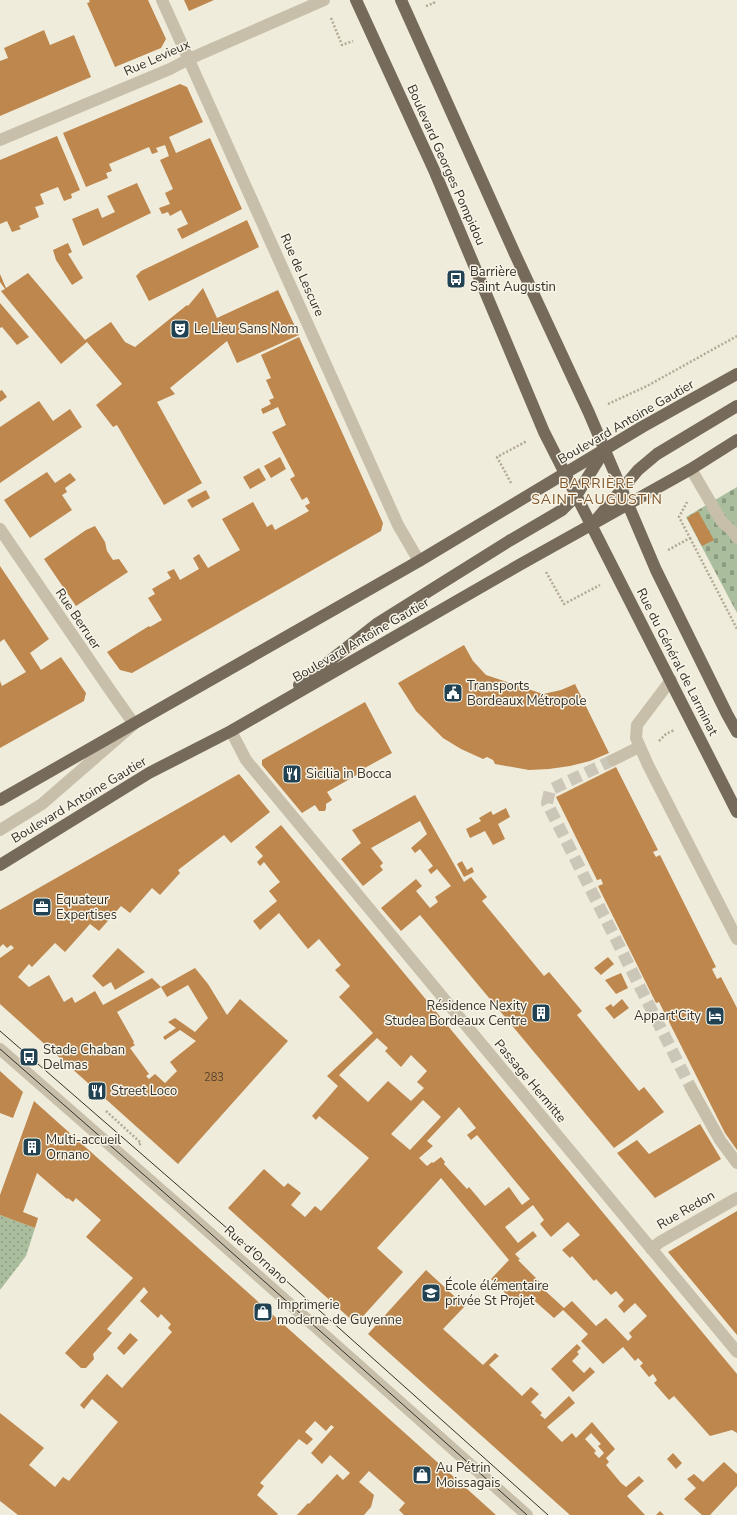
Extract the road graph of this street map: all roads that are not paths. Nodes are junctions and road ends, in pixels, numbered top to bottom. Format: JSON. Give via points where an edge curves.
{"nodes":[{"id":1,"x":162,"y":0,"type":"edge"},
{"id":2,"x":324,"y":0,"type":"edge"},
{"id":3,"x":356,"y":0,"type":"edge"},
{"id":4,"x":401,"y":0,"type":"edge"},
{"id":5,"x":189,"y":59,"type":"junction"},
{"id":6,"x":0,"y":140,"type":"edge"},
{"id":7,"x":737,"y":374,"type":"edge"},
{"id":8,"x":737,"y":406,"type":"edge"},
{"id":9,"x":737,"y":440,"type":"edge"},
{"id":10,"x":604,"y":450,"type":"junction"},
{"id":11,"x":691,"y":469,"type":"junction"},
{"id":12,"x":565,"y":473,"type":"junction"},
{"id":13,"x":621,"y":490,"type":"junction"},
{"id":14,"x":576,"y":496,"type":"junction"},
{"id":15,"x":628,"y":505,"type":"junction"},
{"id":16,"x":592,"y":525,"type":"junction"},
{"id":17,"x":0,"y":529,"type":"edge"},
{"id":18,"x":736,"y":533,"type":"edge"},
{"id":19,"x":419,"y":561,"type":"junction"},
{"id":20,"x":671,"y":680,"type":"junction"},
{"id":21,"x":265,"y":711,"type":"junction"},
{"id":22,"x":134,"y":724,"type":"junction"},
{"id":23,"x":231,"y":731,"type":"junction"},
{"id":24,"x":737,"y":732,"type":"edge"},
{"id":25,"x":639,"y":747,"type":"junction"},
{"id":26,"x":612,"y":760,"type":"tunnel mouth"},
{"id":27,"x":0,"y":800,"type":"edge"},
{"id":28,"x":737,"y":812,"type":"edge"},
{"id":29,"x":0,"y":830,"type":"edge"},
{"id":30,"x":0,"y":865,"type":"edge"},
{"id":31,"x":737,"y":939,"type":"edge"},
{"id":32,"x":0,"y":1049,"type":"edge"},
{"id":33,"x":691,"y":1088,"type":"tunnel mouth"},
{"id":34,"x":737,"y":1163,"type":"edge"},
{"id":35,"x":737,"y":1198,"type":"edge"},
{"id":36,"x":651,"y":1249,"type":"junction"},
{"id":37,"x":737,"y":1352,"type":"edge"},
{"id":38,"x":527,"y":1515,"type":"edge"}],
"edges":[{"from":1,"to":5,"type":"street","name":"Rue de Lescure"},
{"from":2,"to":5,"type":"street","name":"Rue Levieux"},
{"from":3,"to":12,"type":"main road","name":"Boulevard Georges Pompidou","via":[[434,170],[544,432]]},
{"from":4,"to":10,"type":"main road","name":"Boulevard Georges Pompidou"},
{"from":5,"to":6,"type":"street","name":"Rue Levieux"},
{"from":5,"to":19,"type":"street","name":"Rue de Lescure","via":[[398,525]]},
{"from":7,"to":10,"type":"main road","name":"Boulevard Antoine Gautier"},
{"from":8,"to":13,"type":"main road","via":[[657,454],[638,470]]},
{"from":9,"to":11,"type":"main road","name":"Boulevard Antoine Gautier"},
{"from":10,"to":12,"type":"main road","name":"Boulevard Antoine Gautier"},
{"from":10,"to":13,"type":"main road","name":"Boulevard Georges Pompidou"},
{"from":10,"to":14,"type":"main road"},
{"from":11,"to":15,"type":"main road","name":"Boulevard Antoine Gautier"},
{"from":11,"to":18,"type":"street","via":[[722,522]]},
{"from":12,"to":14,"type":"main road","name":"Boulevard Georges Pompidou"},
{"from":12,"to":19,"type":"main road","name":"Boulevard Antoine Gautier"},
{"from":13,"to":15,"type":"main road","name":"Rue du Général de Larminat"},
{"from":13,"to":16,"type":"main road"},
{"from":14,"to":16,"type":"main road","name":"Rue du Général de Larminat"},
{"from":14,"to":21,"type":"main road","via":[[562,510],[378,623]]},
{"from":15,"to":16,"type":"main road","name":"Boulevard Antoine Gautier"},
{"from":15,"to":24,"type":"main road","name":"Rue du Général de Larminat","via":[[656,570]]},
{"from":16,"to":20,"type":"main road","name":"Rue du Général de Larminat"},
{"from":16,"to":21,"type":"main road","name":"Boulevard Antoine Gautier"},
{"from":17,"to":22,"type":"street","name":"Rue Berruer"},
{"from":19,"to":22,"type":"main road","name":"Boulevard Antoine Gautier"},
{"from":20,"to":25,"type":"street","via":[[637,725],[636,738]]},
{"from":20,"to":28,"type":"main road","name":"Rue du Général de Larminat"},
{"from":21,"to":23,"type":"main road","name":"Boulevard Antoine Gautier"},
{"from":22,"to":27,"type":"main road","name":"Boulevard Antoine Gautier"},
{"from":22,"to":29,"type":"street","name":"Boulevard Antoine Gautier","via":[[42,804]]},
{"from":23,"to":30,"type":"main road","name":"Boulevard Antoine Gautier","via":[[149,774]]},
{"from":23,"to":36,"type":"street","name":"Passage Hermitte","via":[[246,760]]},
{"from":25,"to":26,"type":"street"},
{"from":25,"to":31,"type":"street"},
{"from":32,"to":38,"type":"street","name":"Rue d'Ornano"},
{"from":33,"to":34,"type":"street","via":[[720,1140]]},
{"from":35,"to":36,"type":"street","name":"Rue Redon"},
{"from":36,"to":37,"type":"street","name":"Passage Hermitte"}]}
